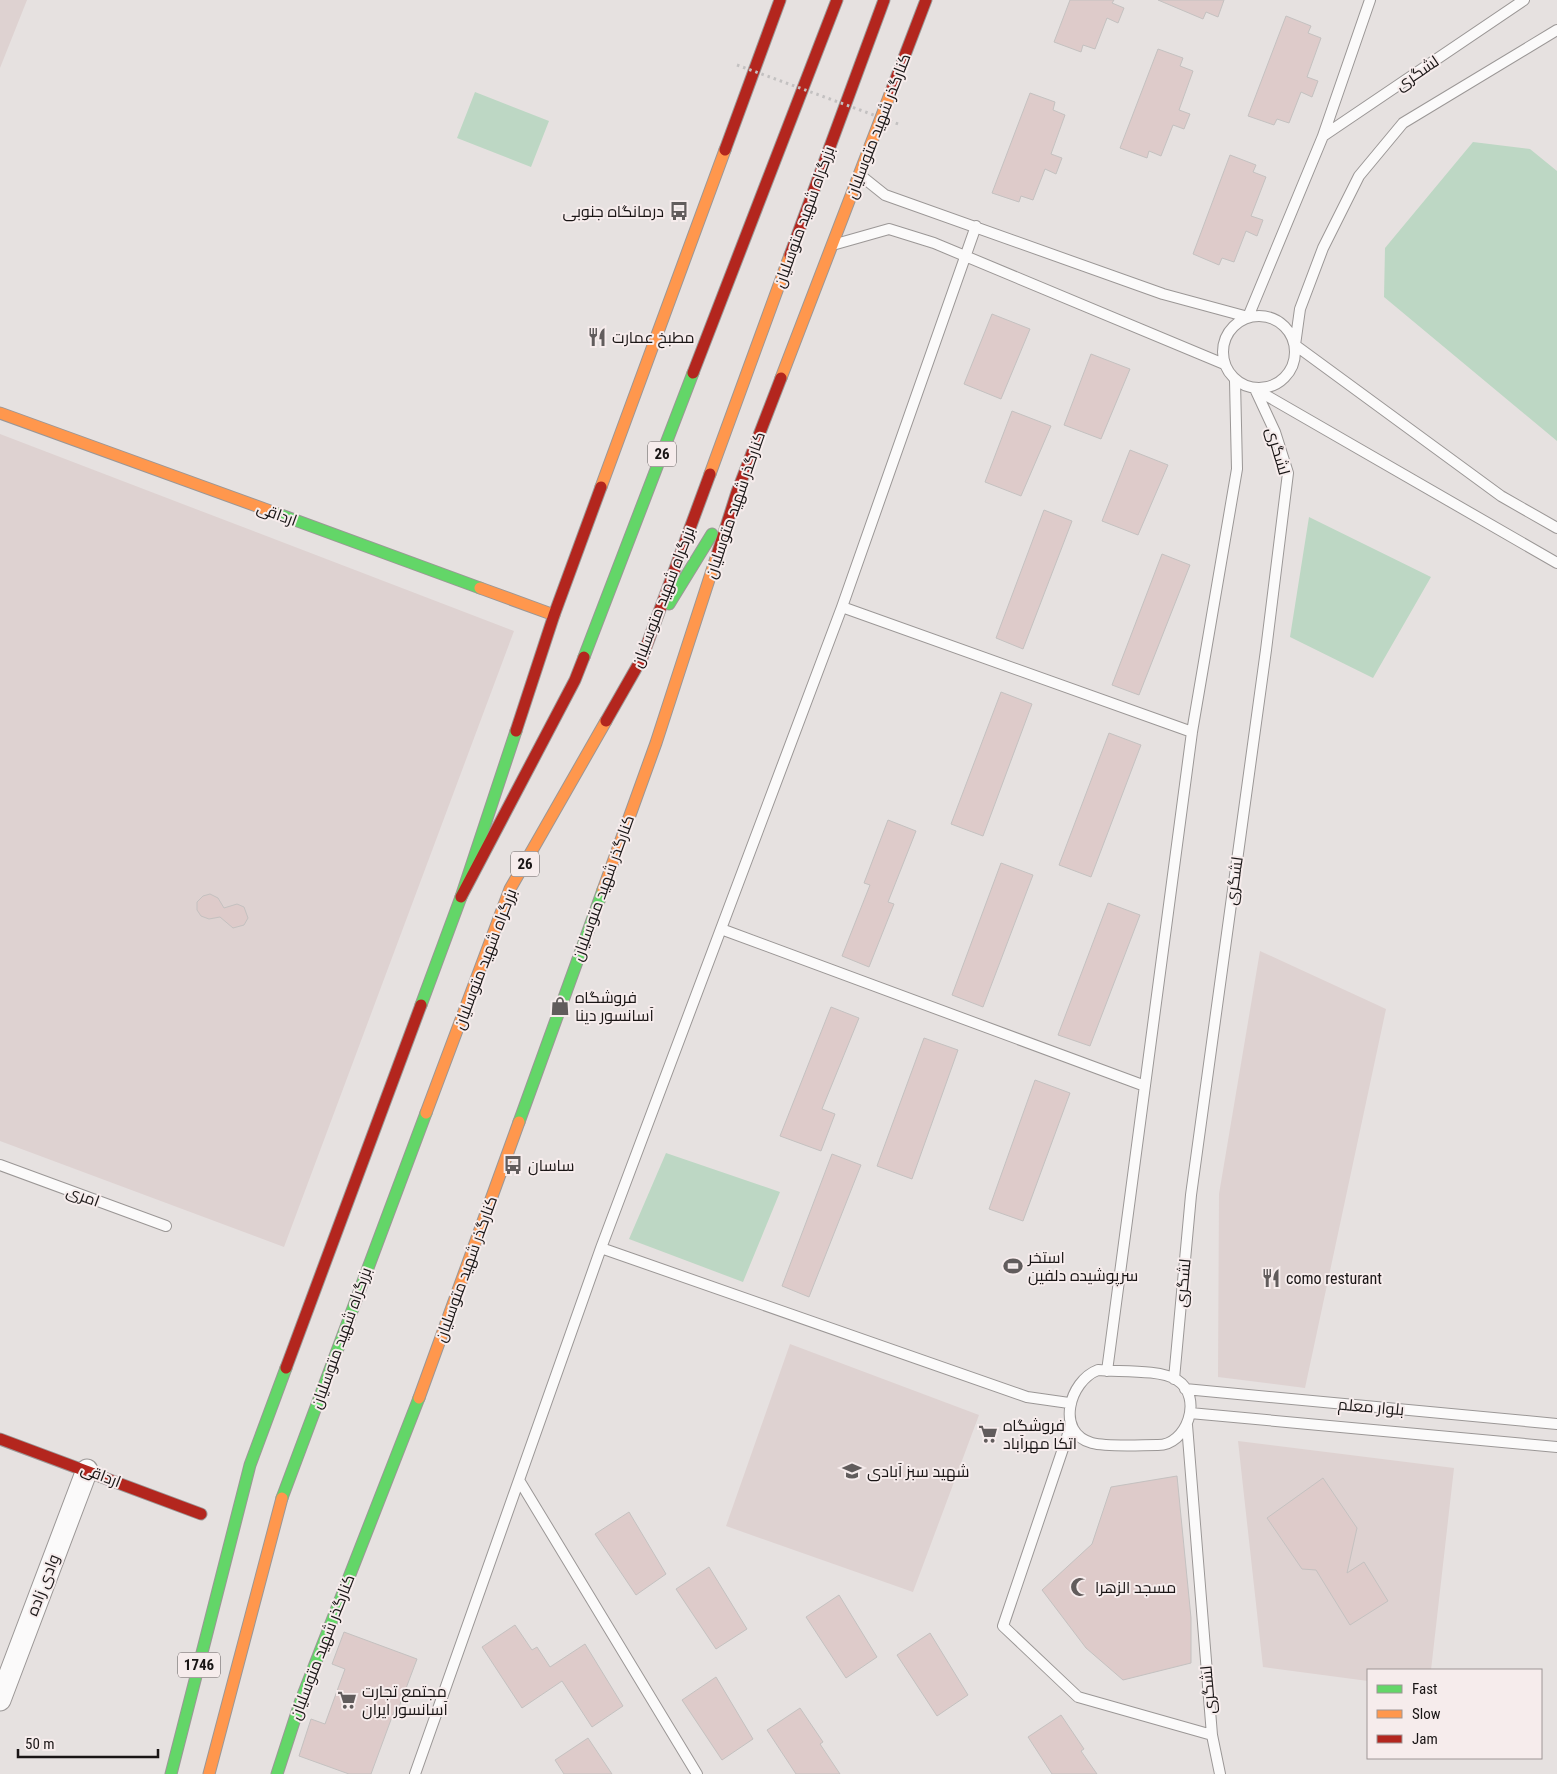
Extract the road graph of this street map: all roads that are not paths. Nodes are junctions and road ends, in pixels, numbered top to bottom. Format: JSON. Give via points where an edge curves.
{"nodes":[{"id":1,"x":780,"y":0,"type":"edge"},
{"id":2,"x":837,"y":0,"type":"edge"},
{"id":3,"x":884,"y":0,"type":"edge"},
{"id":4,"x":926,"y":0,"type":"edge"},
{"id":5,"x":1370,"y":0,"type":"edge"},
{"id":6,"x":1524,"y":0,"type":"edge"},
{"id":7,"x":1557,"y":30,"type":"edge"},
{"id":8,"x":1323,"y":136,"type":"junction"},
{"id":9,"x":860,"y":175,"type":"junction"},
{"id":10,"x":976,"y":226,"type":"junction"},
{"id":11,"x":833,"y":245,"type":"junction"},
{"id":12,"x":965,"y":258,"type":"junction"},
{"id":13,"x":1248,"y":317,"type":"junction"},
{"id":14,"x":1295,"y":345,"type":"junction"},
{"id":15,"x":1224,"y":364,"type":"junction"},
{"id":16,"x":1235,"y":381,"type":"junction"},
{"id":17,"x":1255,"y":389,"type":"junction"},
{"id":18,"x":0,"y":413,"type":"edge"},
{"id":19,"x":736,"y":492,"type":"junction"},
{"id":20,"x":1557,"y":528,"type":"edge"},
{"id":21,"x":1557,"y":563,"type":"edge"},
{"id":22,"x":842,"y":607,"type":"junction"},
{"id":23,"x":554,"y":615,"type":"junction"},
{"id":24,"x":652,"y":633,"type":"junction"},
{"id":25,"x":1192,"y":732,"type":"junction"},
{"id":26,"x":461,"y":897,"type":"junction"},
{"id":27,"x":721,"y":929,"type":"junction"},
{"id":28,"x":1145,"y":1086,"type":"junction"},
{"id":29,"x":0,"y":1165,"type":"edge"},
{"id":30,"x":166,"y":1226,"type":"dead end"},
{"id":31,"x":601,"y":1248,"type":"junction"},
{"id":32,"x":1108,"y":1371,"type":"junction"},
{"id":33,"x":1174,"y":1379,"type":"junction"},
{"id":34,"x":1185,"y":1389,"type":"junction"},
{"id":35,"x":1070,"y":1403,"type":"junction"},
{"id":36,"x":1190,"y":1413,"type":"junction"},
{"id":37,"x":1557,"y":1424,"type":"edge"},
{"id":38,"x":1071,"y":1425,"type":"junction"},
{"id":39,"x":1187,"y":1425,"type":"junction"},
{"id":40,"x":0,"y":1439,"type":"edge"},
{"id":41,"x":1557,"y":1447,"type":"edge"},
{"id":42,"x":87,"y":1470,"type":"junction"},
{"id":43,"x":519,"y":1480,"type":"junction"},
{"id":44,"x":201,"y":1514,"type":"dead end"},
{"id":45,"x":0,"y":1700,"type":"edge"},
{"id":46,"x":1212,"y":1735,"type":"junction"},
{"id":47,"x":171,"y":1774,"type":"edge"},
{"id":48,"x":209,"y":1774,"type":"edge"},
{"id":49,"x":277,"y":1774,"type":"edge"},
{"id":50,"x":415,"y":1774,"type":"edge"},
{"id":51,"x":697,"y":1774,"type":"edge"},
{"id":52,"x":1220,"y":1774,"type":"edge"}],
"edges":[{"from":1,"to":23,"type":"main road"},
{"from":2,"to":26,"type":"main road","number":"26","via":[[576,680]]},
{"from":3,"to":24,"type":"main road","name":"بزرگراه شهید متوسلیان","number":"26"},
{"from":4,"to":9,"type":"main road","name":"کنارگذر شهید متوسلیان"},
{"from":5,"to":8,"type":"lane"},
{"from":6,"to":8,"type":"lane","name":"لشگری"},
{"from":7,"to":14,"type":"lane","via":[[1403,123],[1378,153],[1359,176],[1323,248],[1300,309]]},
{"from":8,"to":13,"type":"lane"},
{"from":9,"to":10,"type":"lane","via":[[885,194]]},
{"from":9,"to":11,"type":"main road","name":"کنارگذر شهید متوسلیان"},
{"from":10,"to":12,"type":"lane"},
{"from":10,"to":13,"type":"lane","via":[[1163,294]]},
{"from":11,"to":12,"type":"lane","via":[[889,229],[934,243]]},
{"from":11,"to":19,"type":"main road","name":"کنارگذر شهید متوسلیان"},
{"from":12,"to":15,"type":"lane"},
{"from":12,"to":22,"type":"lane"},
{"from":13,"to":14,"type":"lane","via":[[1272,318],[1290,333]]},
{"from":13,"to":15,"type":"lane","via":[[1229,331],[1222,352]]},
{"from":14,"to":17,"type":"lane","via":[[1295,356],[1286,377],[1272,386]]},
{"from":14,"to":20,"type":"lane","via":[[1500,496]]},
{"from":15,"to":16,"type":"lane"},
{"from":16,"to":17,"type":"lane"},
{"from":16,"to":25,"type":"lane","via":[[1237,468]]},
{"from":17,"to":21,"type":"lane"},
{"from":17,"to":33,"type":"lane","name":"لشگری","via":[[1275,432],[1288,473],[1191,1195]]},
{"from":18,"to":23,"type":"main road","name":"ارداقی"},
{"from":19,"to":24,"type":"main road"},
{"from":19,"to":49,"type":"main road","name":"کنارگذر شهید متوسلیان","via":[[646,771],[434,1358],[301,1700]]},
{"from":22,"to":25,"type":"lane"},
{"from":22,"to":27,"type":"lane"},
{"from":23,"to":26,"type":"main road"},
{"from":24,"to":48,"type":"main road","name":"بزرگراه شهید متوسلیان","number":"26","via":[[642,658],[510,889],[286,1484]]},
{"from":25,"to":28,"type":"lane"},
{"from":26,"to":47,"type":"main road","number":"1746","via":[[250,1465]]},
{"from":27,"to":28,"type":"lane"},
{"from":27,"to":31,"type":"lane"},
{"from":28,"to":32,"type":"lane"},
{"from":29,"to":30,"type":"lane","name":"امری"},
{"from":31,"to":35,"type":"lane","via":[[1027,1397]]},
{"from":31,"to":43,"type":"lane"},
{"from":32,"to":33,"type":"lane","via":[[1165,1375]]},
{"from":32,"to":35,"type":"lane","via":[[1098,1370],[1089,1374],[1076,1387]]},
{"from":33,"to":34,"type":"lane"},
{"from":34,"to":36,"type":"lane"},
{"from":34,"to":37,"type":"lane","name":"بلوار معلم"},
{"from":35,"to":38,"type":"lane"},
{"from":36,"to":39,"type":"lane"},
{"from":36,"to":41,"type":"lane","name":"بلوار معلم"},
{"from":38,"to":39,"type":"lane","via":[[1080,1437],[1092,1443],[1164,1446],[1180,1438]]},
{"from":38,"to":46,"type":"lane","via":[[1003,1626],[1078,1698]]},
{"from":39,"to":46,"type":"lane","name":"لشگری"},
{"from":40,"to":42,"type":"main road","name":"ارداقی"},
{"from":42,"to":44,"type":"main road","name":"ارداقی"},
{"from":42,"to":45,"type":"street","name":"وادی زاده"},
{"from":43,"to":50,"type":"lane"},
{"from":43,"to":51,"type":"lane"},
{"from":46,"to":52,"type":"lane","name":"لشگری"}]}
